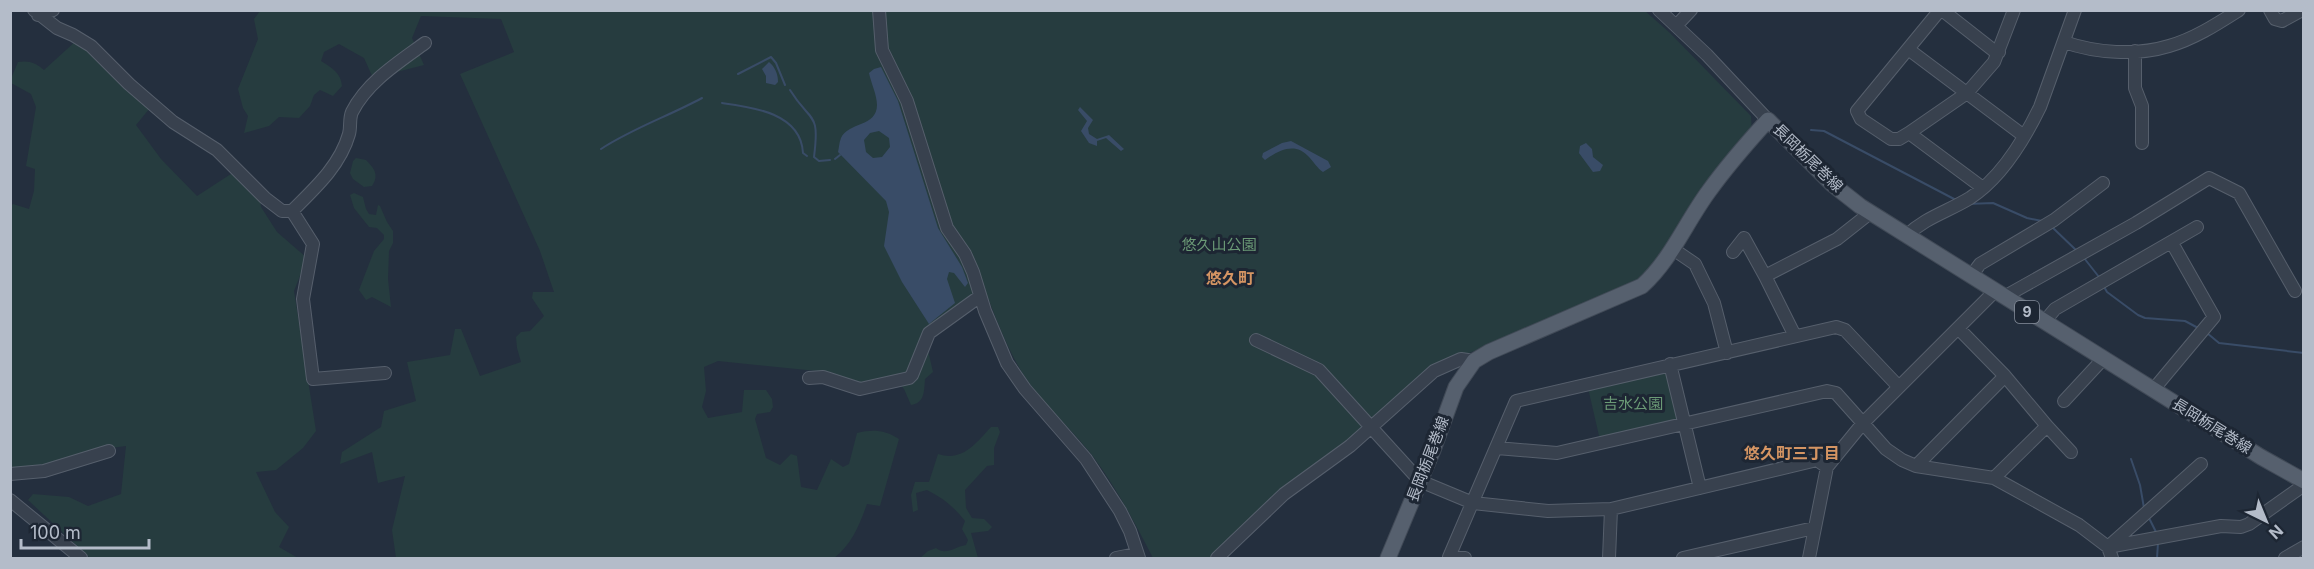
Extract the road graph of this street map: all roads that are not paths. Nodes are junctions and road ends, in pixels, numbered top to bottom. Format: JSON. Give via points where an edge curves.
{"nodes":[{"id":1,"x":53,"y":10,"type":"edge"},
{"id":2,"x":879,"y":10,"type":"edge"},
{"id":3,"x":1659,"y":10,"type":"edge"},
{"id":4,"x":1691,"y":10,"type":"edge"},
{"id":5,"x":1941,"y":10,"type":"edge"},
{"id":6,"x":2014,"y":10,"type":"edge"},
{"id":7,"x":2075,"y":10,"type":"edge"},
{"id":8,"x":2239,"y":10,"type":"edge"},
{"id":9,"x":2270,"y":10,"type":"edge"},
{"id":10,"x":2302,"y":10,"type":"edge"},
{"id":11,"x":36,"y":13,"type":"edge"},
{"id":12,"x":1676,"y":26,"type":"junction"},
{"id":13,"x":2064,"y":42,"type":"junction"},
{"id":14,"x":425,"y":43,"type":"dead end"},
{"id":15,"x":1908,"y":49,"type":"junction"},
{"id":16,"x":2135,"y":51,"type":"junction"},
{"id":17,"x":1999,"y":52,"type":"junction"},
{"id":18,"x":1966,"y":93,"type":"junction"},
{"id":19,"x":1768,"y":120,"type":"junction"},
{"id":20,"x":1909,"y":134,"type":"junction"},
{"id":21,"x":2024,"y":136,"type":"junction"},
{"id":22,"x":2142,"y":143,"type":"dead end"},
{"id":23,"x":2103,"y":183,"type":"dead end"},
{"id":24,"x":1983,"y":188,"type":"junction"},
{"id":25,"x":291,"y":211,"type":"junction"},
{"id":26,"x":1870,"y":213,"type":"junction"},
{"id":27,"x":2197,"y":227,"type":"dead end"},
{"id":28,"x":1906,"y":236,"type":"junction"},
{"id":29,"x":2172,"y":243,"type":"junction"},
{"id":30,"x":1673,"y":249,"type":"junction"},
{"id":31,"x":1733,"y":252,"type":"dead end"},
{"id":32,"x":1765,"y":276,"type":"junction"},
{"id":33,"x":1971,"y":276,"type":"junction"},
{"id":34,"x":2295,"y":291,"type":"dead end"},
{"id":35,"x":1999,"y":294,"type":"junction"},
{"id":36,"x":979,"y":297,"type":"junction"},
{"id":37,"x":2044,"y":322,"type":"junction"},
{"id":38,"x":1959,"y":329,"type":"junction"},
{"id":39,"x":1795,"y":336,"type":"junction"},
{"id":40,"x":1256,"y":340,"type":"dead end"},
{"id":41,"x":1726,"y":353,"type":"junction"},
{"id":42,"x":2103,"y":359,"type":"junction"},
{"id":43,"x":1474,"y":361,"type":"junction"},
{"id":44,"x":1670,"y":364,"type":"junction"},
{"id":45,"x":385,"y":372,"type":"dead end"},
{"id":46,"x":2005,"y":376,"type":"junction"},
{"id":47,"x":809,"y":378,"type":"dead end"},
{"id":48,"x":1899,"y":387,"type":"junction"},
{"id":49,"x":2153,"y":390,"type":"junction"},
{"id":50,"x":2064,"y":401,"type":"dead end"},
{"id":51,"x":1682,"y":423,"type":"junction"},
{"id":52,"x":1863,"y":423,"type":"junction"},
{"id":53,"x":2047,"y":426,"type":"junction"},
{"id":54,"x":1372,"y":428,"type":"junction"},
{"id":55,"x":1497,"y":448,"type":"junction"},
{"id":56,"x":109,"y":451,"type":"dead end"},
{"id":57,"x":2071,"y":452,"type":"dead end"},
{"id":58,"x":2201,"y":464,"type":"dead end"},
{"id":59,"x":1916,"y":466,"type":"junction"},
{"id":60,"x":1827,"y":467,"type":"junction"},
{"id":61,"x":10,"y":474,"type":"edge"},
{"id":62,"x":1994,"y":478,"type":"junction"},
{"id":63,"x":1420,"y":481,"type":"junction"},
{"id":64,"x":2304,"y":483,"type":"edge"},
{"id":65,"x":1700,"y":488,"type":"junction"},
{"id":66,"x":10,"y":500,"type":"edge"},
{"id":67,"x":1473,"y":502,"type":"junction"},
{"id":68,"x":1611,"y":509,"type":"junction"},
{"id":69,"x":1814,"y":528,"type":"junction"},
{"id":70,"x":2304,"y":547,"type":"edge"},
{"id":71,"x":2110,"y":553,"type":"edge"},
{"id":72,"x":1137,"y":556,"type":"edge"},
{"id":73,"x":81,"y":558,"type":"edge"},
{"id":74,"x":1116,"y":558,"type":"edge"},
{"id":75,"x":1217,"y":558,"type":"edge"},
{"id":76,"x":1388,"y":558,"type":"edge"},
{"id":77,"x":1465,"y":558,"type":"edge"},
{"id":78,"x":1609,"y":558,"type":"edge"},
{"id":79,"x":1683,"y":558,"type":"edge"},
{"id":80,"x":1809,"y":558,"type":"edge"},
{"id":81,"x":2285,"y":558,"type":"edge"}],
"edges":[{"from":1,"to":11,"type":"street"},
{"from":2,"to":36,"type":"street","via":[[882,50],[907,101],[947,228],[965,254]]},
{"from":3,"to":12,"type":"street"},
{"from":4,"to":12,"type":"street"},
{"from":5,"to":15,"type":"street"},
{"from":5,"to":17,"type":"street"},
{"from":6,"to":17,"type":"street"},
{"from":7,"to":13,"type":"street"},
{"from":8,"to":16,"type":"street","via":[[2168,47]]},
{"from":9,"to":10,"type":"street","via":[[2275,19],[2282,21]]},
{"from":11,"to":25,"type":"street","via":[[91,46],[173,122],[217,150],[265,198],[282,211]]},
{"from":12,"to":19,"type":"street"},
{"from":13,"to":16,"type":"street","via":[[2092,50]]},
{"from":13,"to":21,"type":"street"},
{"from":14,"to":25,"type":"street","via":[[380,76],[353,110],[349,133],[334,164]]},
{"from":15,"to":18,"type":"street"},
{"from":15,"to":20,"type":"street","via":[[1857,114],[1891,139],[1899,140]]},
{"from":16,"to":22,"type":"street"},
{"from":17,"to":18,"type":"street"},
{"from":18,"to":20,"type":"street"},
{"from":18,"to":21,"type":"street"},
{"from":19,"to":26,"type":"main road","name":"長岡栃尾巻線","number":"9","via":[[1832,184]]},
{"from":19,"to":30,"type":"main road","name":"長岡栃尾巻線","via":[[1709,192]]},
{"from":20,"to":24,"type":"street"},
{"from":21,"to":24,"type":"street"},
{"from":23,"to":33,"type":"street","via":[[2054,220],[1980,264]]},
{"from":24,"to":28,"type":"street","via":[[1923,221]]},
{"from":25,"to":45,"type":"street","via":[[313,244],[303,299],[313,378]]},
{"from":26,"to":28,"type":"main road","name":"長岡栃尾巻線","number":"9"},
{"from":26,"to":32,"type":"street","via":[[1837,240]]},
{"from":27,"to":29,"type":"street"},
{"from":28,"to":33,"type":"main road","name":"長岡栃尾巻線","number":"9"},
{"from":29,"to":37,"type":"street","via":[[2055,309]]},
{"from":29,"to":49,"type":"street","via":[[2214,317]]},
{"from":30,"to":41,"type":"street","via":[[1695,264],[1714,303]]},
{"from":30,"to":43,"type":"main road","name":"長岡栃尾巻線","via":[[1642,286]]},
{"from":31,"to":32,"type":"street","via":[[1744,238]]},
{"from":32,"to":39,"type":"street"},
{"from":33,"to":35,"type":"main road","name":"長岡栃尾巻線","number":"9"},
{"from":34,"to":35,"type":"street","via":[[2239,193],[2209,178],[2136,223]]},
{"from":35,"to":37,"type":"main road","name":"長岡栃尾巻線","number":"9"},
{"from":35,"to":38,"type":"street"},
{"from":36,"to":47,"type":"street","via":[[929,333],[909,378],[860,389],[823,377]]},
{"from":36,"to":72,"type":"street","via":[[1011,370],[1111,495],[1130,531]]},
{"from":37,"to":42,"type":"main road","name":"長岡栃尾巻線","number":"9"},
{"from":38,"to":46,"type":"street"},
{"from":38,"to":48,"type":"street"},
{"from":39,"to":41,"type":"street"},
{"from":39,"to":48,"type":"street","via":[[1836,327],[1845,330]]},
{"from":40,"to":54,"type":"street","via":[[1319,370]]},
{"from":41,"to":44,"type":"street"},
{"from":42,"to":49,"type":"main road","name":"長岡栃尾巻線","number":"9"},
{"from":42,"to":50,"type":"street"},
{"from":43,"to":54,"type":"street","via":[[1461,359],[1434,371]]},
{"from":43,"to":63,"type":"main road","name":"長岡栃尾巻線","via":[[1456,387]]},
{"from":44,"to":51,"type":"street"},
{"from":44,"to":55,"type":"street","via":[[1516,401]]},
{"from":46,"to":53,"type":"street"},
{"from":46,"to":59,"type":"street"},
{"from":48,"to":52,"type":"street"},
{"from":49,"to":64,"type":"main road","name":"長岡栃尾巻線","number":"9"},
{"from":51,"to":52,"type":"street","via":[[1827,391],[1836,393]]},
{"from":51,"to":55,"type":"street","via":[[1557,453]]},
{"from":51,"to":65,"type":"street"},
{"from":52,"to":59,"type":"street","via":[[1886,449]]},
{"from":52,"to":60,"type":"street"},
{"from":53,"to":57,"type":"street"},
{"from":53,"to":62,"type":"street"},
{"from":54,"to":63,"type":"street"},
{"from":54,"to":75,"type":"street","via":[[1284,494]]},
{"from":55,"to":67,"type":"street"},
{"from":56,"to":61,"type":"street","via":[[44,471]]},
{"from":58,"to":71,"type":"street"},
{"from":59,"to":62,"type":"street"},
{"from":60,"to":65,"type":"street","via":[[1817,460]]},
{"from":60,"to":69,"type":"street"},
{"from":62,"to":71,"type":"street","via":[[2079,525]]},
{"from":63,"to":67,"type":"street"},
{"from":63,"to":76,"type":"main road","name":"長岡栃尾巻線"},
{"from":64,"to":71,"type":"street","via":[[2241,527],[2220,526]]},
{"from":65,"to":68,"type":"street"},
{"from":66,"to":73,"type":"street"},
{"from":67,"to":68,"type":"street","via":[[1548,511]]},
{"from":67,"to":77,"type":"street","via":[[1449,557]]},
{"from":68,"to":78,"type":"street"},
{"from":69,"to":79,"type":"street"},
{"from":69,"to":80,"type":"street"},
{"from":70,"to":81,"type":"street"},
{"from":72,"to":74,"type":"street"}]}
